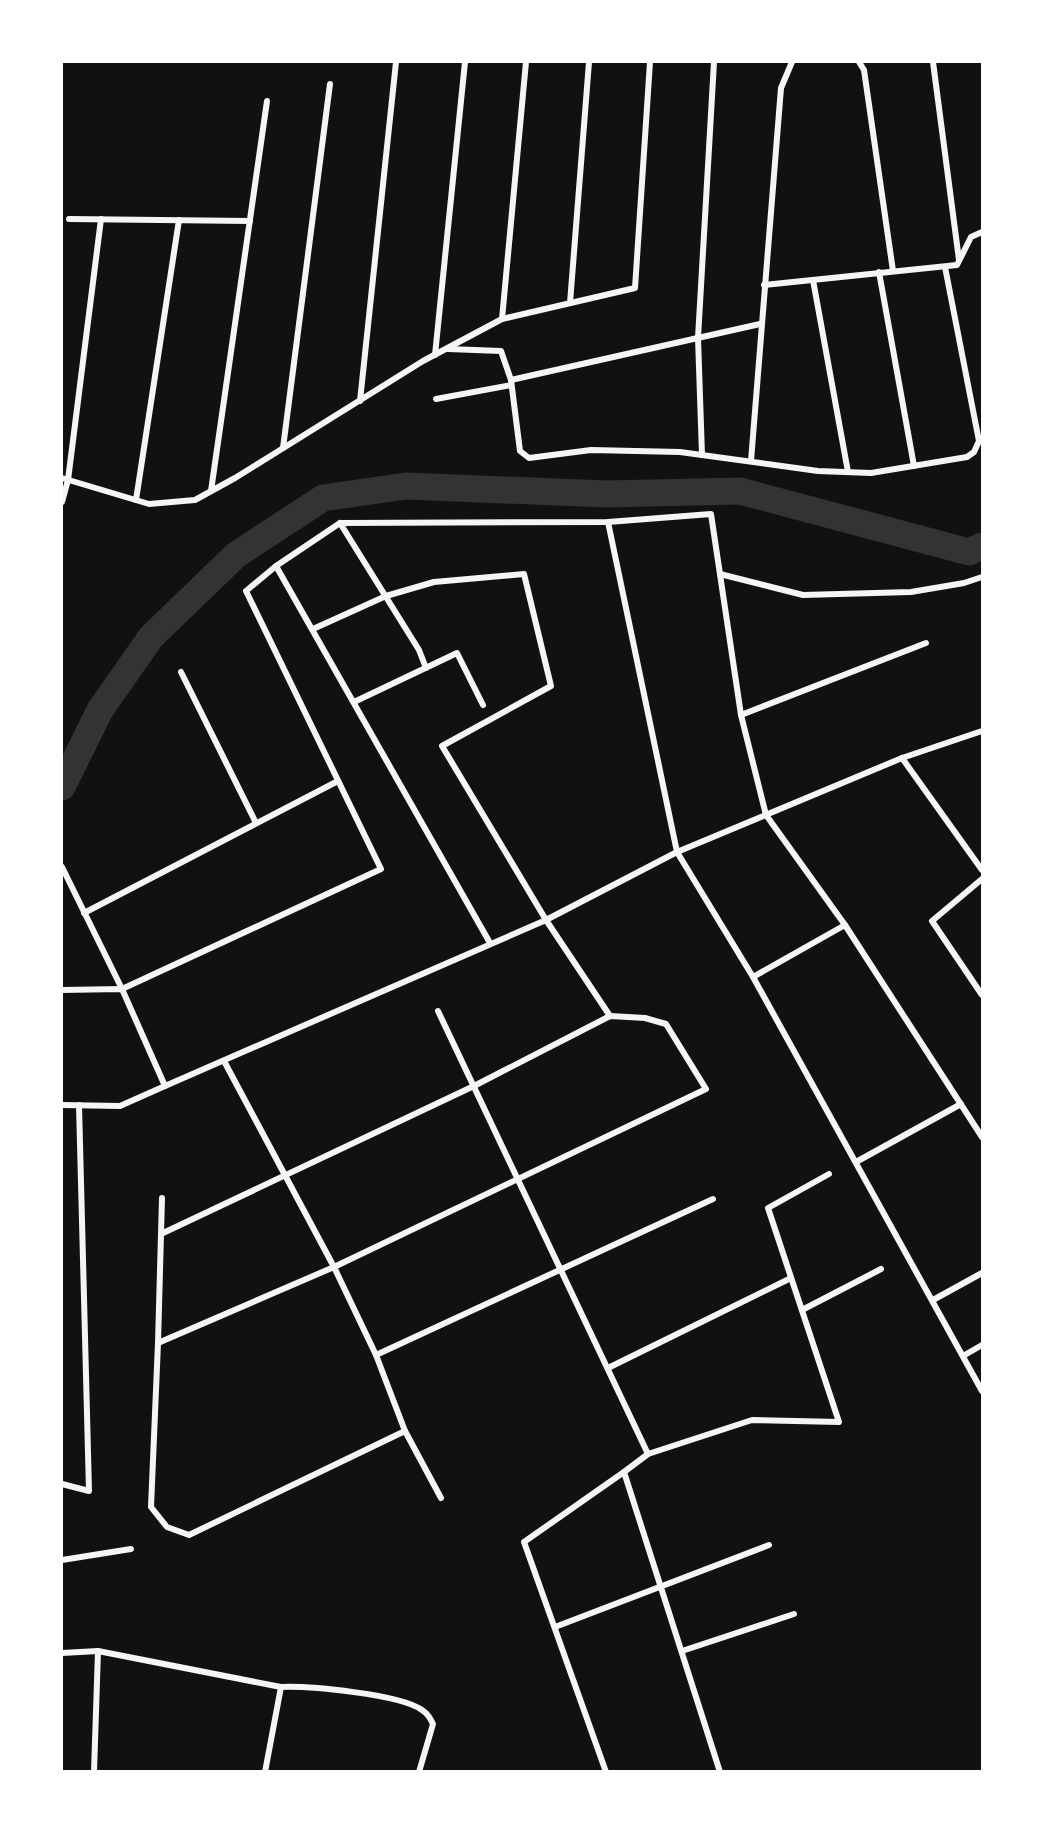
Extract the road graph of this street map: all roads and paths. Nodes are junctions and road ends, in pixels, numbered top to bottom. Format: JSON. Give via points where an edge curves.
{"nodes":[{"id":1,"x":396,"y":62,"type":"edge"},
{"id":2,"x":465,"y":62,"type":"edge"},
{"id":3,"x":526,"y":62,"type":"edge"},
{"id":4,"x":589,"y":62,"type":"edge"},
{"id":5,"x":650,"y":62,"type":"edge"},
{"id":6,"x":714,"y":62,"type":"edge"},
{"id":7,"x":792,"y":62,"type":"edge"},
{"id":8,"x":859,"y":62,"type":"edge"},
{"id":9,"x":933,"y":62,"type":"edge"},
{"id":10,"x":330,"y":84,"type":"dead end"},
{"id":11,"x":267,"y":101,"type":"dead end"},
{"id":12,"x":69,"y":219,"type":"dead end"},
{"id":13,"x":101,"y":219,"type":"junction"},
{"id":14,"x":179,"y":220,"type":"junction"},
{"id":15,"x":250,"y":221,"type":"junction"},
{"id":16,"x":982,"y":232,"type":"edge"},
{"id":17,"x":960,"y":263,"type":"junction"},
{"id":18,"x":945,"y":267,"type":"junction"},
{"id":19,"x":893,"y":271,"type":"junction"},
{"id":20,"x":879,"y":273,"type":"junction"},
{"id":21,"x":813,"y":280,"type":"junction"},
{"id":22,"x":764,"y":285,"type":"junction"},
{"id":23,"x":570,"y":303,"type":"junction"},
{"id":24,"x":502,"y":319,"type":"junction"},
{"id":25,"x":760,"y":324,"type":"junction"},
{"id":26,"x":698,"y":338,"type":"junction"},
{"id":27,"x":447,"y":349,"type":"junction"},
{"id":28,"x":435,"y":355,"type":"junction"},
{"id":29,"x":511,"y":382,"type":"junction"},
{"id":30,"x":436,"y":399,"type":"dead end"},
{"id":31,"x":360,"y":401,"type":"junction"},
{"id":32,"x":284,"y":448,"type":"junction"},
{"id":33,"x":702,"y":455,"type":"junction"},
{"id":34,"x":751,"y":461,"type":"junction"},
{"id":35,"x":914,"y":466,"type":"junction"},
{"id":36,"x":848,"y":472,"type":"junction"},
{"id":37,"x":65,"y":479,"type":"edge"},
{"id":38,"x":211,"y":491,"type":"junction"},
{"id":39,"x":136,"y":500,"type":"junction"},
{"id":40,"x":62,"y":502,"type":"edge"},
{"id":41,"x":608,"y":522,"type":"junction"},
{"id":42,"x":340,"y":523,"type":"junction"},
{"id":43,"x":276,"y":566,"type":"junction"},
{"id":44,"x":720,"y":574,"type":"junction"},
{"id":45,"x":982,"y":577,"type":"edge"},
{"id":46,"x":386,"y":596,"type":"junction"},
{"id":47,"x":313,"y":629,"type":"junction"},
{"id":48,"x":927,"y":643,"type":"dead end"},
{"id":49,"x":426,"y":668,"type":"junction"},
{"id":50,"x":181,"y":672,"type":"dead end"},
{"id":51,"x":354,"y":702,"type":"junction"},
{"id":52,"x":483,"y":705,"type":"dead end"},
{"id":53,"x":741,"y":716,"type":"junction"},
{"id":54,"x":982,"y":731,"type":"edge"},
{"id":55,"x":902,"y":758,"type":"junction"},
{"id":56,"x":338,"y":781,"type":"junction"},
{"id":57,"x":766,"y":815,"type":"junction"},
{"id":58,"x":256,"y":823,"type":"junction"},
{"id":59,"x":677,"y":852,"type":"junction"},
{"id":60,"x":62,"y":867,"type":"edge"},
{"id":61,"x":982,"y":870,"type":"edge"},
{"id":62,"x":982,"y":879,"type":"edge"},
{"id":63,"x":84,"y":913,"type":"junction"},
{"id":64,"x":546,"y":920,"type":"junction"},
{"id":65,"x":845,"y":925,"type":"junction"},
{"id":66,"x":490,"y":943,"type":"junction"},
{"id":67,"x":753,"y":977,"type":"junction"},
{"id":68,"x":122,"y":989,"type":"junction"},
{"id":69,"x":62,"y":990,"type":"edge"},
{"id":70,"x":982,"y":995,"type":"edge"},
{"id":71,"x":438,"y":1011,"type":"dead end"},
{"id":72,"x":610,"y":1016,"type":"junction"},
{"id":73,"x":224,"y":1061,"type":"junction"},
{"id":74,"x":165,"y":1086,"type":"junction"},
{"id":75,"x":474,"y":1086,"type":"junction"},
{"id":76,"x":961,"y":1104,"type":"junction"},
{"id":77,"x":62,"y":1105,"type":"edge"},
{"id":78,"x":79,"y":1105,"type":"junction"},
{"id":79,"x":982,"y":1137,"type":"edge"},
{"id":80,"x":856,"y":1162,"type":"junction"},
{"id":81,"x":829,"y":1174,"type":"dead end"},
{"id":82,"x":286,"y":1175,"type":"junction"},
{"id":83,"x":518,"y":1179,"type":"junction"},
{"id":84,"x":162,"y":1198,"type":"dead end"},
{"id":85,"x":713,"y":1199,"type":"dead end"},
{"id":86,"x":161,"y":1234,"type":"junction"},
{"id":87,"x":334,"y":1267,"type":"junction"},
{"id":88,"x":560,"y":1268,"type":"junction"},
{"id":89,"x":881,"y":1269,"type":"dead end"},
{"id":90,"x":982,"y":1273,"type":"edge"},
{"id":91,"x":791,"y":1278,"type":"junction"},
{"id":92,"x":933,"y":1300,"type":"junction"},
{"id":93,"x":802,"y":1310,"type":"junction"},
{"id":94,"x":158,"y":1342,"type":"junction"},
{"id":95,"x":982,"y":1345,"type":"edge"},
{"id":96,"x":376,"y":1355,"type":"junction"},
{"id":97,"x":963,"y":1356,"type":"junction"},
{"id":98,"x":608,"y":1368,"type":"junction"},
{"id":99,"x":982,"y":1391,"type":"edge"},
{"id":100,"x":405,"y":1431,"type":"junction"},
{"id":101,"x":648,"y":1454,"type":"junction"},
{"id":102,"x":624,"y":1472,"type":"junction"},
{"id":103,"x":62,"y":1484,"type":"edge"},
{"id":104,"x":441,"y":1498,"type":"dead end"},
{"id":105,"x":769,"y":1545,"type":"dead end"},
{"id":106,"x":131,"y":1549,"type":"dead end"},
{"id":107,"x":62,"y":1560,"type":"edge"},
{"id":108,"x":661,"y":1587,"type":"junction"},
{"id":109,"x":794,"y":1614,"type":"dead end"},
{"id":110,"x":555,"y":1628,"type":"junction"},
{"id":111,"x":98,"y":1651,"type":"junction"},
{"id":112,"x":682,"y":1651,"type":"junction"},
{"id":113,"x":62,"y":1653,"type":"edge"},
{"id":114,"x":281,"y":1687,"type":"junction"},
{"id":115,"x":94,"y":1772,"type":"edge"},
{"id":116,"x":265,"y":1772,"type":"edge"},
{"id":117,"x":419,"y":1772,"type":"edge"},
{"id":118,"x":606,"y":1772,"type":"edge"},
{"id":119,"x":720,"y":1772,"type":"edge"}],
"edges":[{"from":1,"to":31,"type":"street"},
{"from":2,"to":28,"type":"street"},
{"from":3,"to":24,"type":"street"},
{"from":4,"to":23,"type":"street"},
{"from":5,"to":23,"type":"street","via":[[635,288]]},
{"from":6,"to":26,"type":"street"},
{"from":7,"to":22,"type":"street","via":[[781,88]]},
{"from":8,"to":19,"type":"street","via":[[864,70]]},
{"from":9,"to":17,"type":"street"},
{"from":10,"to":32,"type":"street"},
{"from":11,"to":15,"type":"street"},
{"from":12,"to":13,"type":"street"},
{"from":13,"to":14,"type":"street"},
{"from":13,"to":37,"type":"street"},
{"from":14,"to":15,"type":"street"},
{"from":14,"to":39,"type":"street"},
{"from":15,"to":38,"type":"street"},
{"from":16,"to":17,"type":"street","via":[[971,237]]},
{"from":17,"to":18,"type":"street"},
{"from":18,"to":19,"type":"street"},
{"from":18,"to":35,"type":"street","via":[[979,441],[967,457]]},
{"from":19,"to":20,"type":"street"},
{"from":20,"to":21,"type":"street"},
{"from":20,"to":35,"type":"street"},
{"from":21,"to":22,"type":"street"},
{"from":21,"to":36,"type":"street"},
{"from":22,"to":25,"type":"street"},
{"from":23,"to":24,"type":"street"},
{"from":24,"to":27,"type":"street"},
{"from":25,"to":26,"type":"street"},
{"from":25,"to":34,"type":"street"},
{"from":26,"to":29,"type":"street"},
{"from":26,"to":33,"type":"street"},
{"from":27,"to":28,"type":"street"},
{"from":27,"to":29,"type":"street","via":[[501,351]]},
{"from":28,"to":31,"type":"street"},
{"from":29,"to":30,"type":"street"},
{"from":29,"to":33,"type":"street","via":[[520,451],[529,459],[591,450]]},
{"from":31,"to":32,"type":"street"},
{"from":32,"to":38,"type":"street"},
{"from":33,"to":34,"type":"street"},
{"from":34,"to":36,"type":"street"},
{"from":35,"to":36,"type":"street","via":[[871,473]]},
{"from":37,"to":39,"type":"street"},
{"from":37,"to":40,"type":"street"},
{"from":38,"to":39,"type":"street","via":[[195,500],[149,504]]},
{"from":41,"to":42,"type":"street"},
{"from":41,"to":44,"type":"street","via":[[711,514]]},
{"from":41,"to":59,"type":"street"},
{"from":42,"to":43,"type":"street"},
{"from":42,"to":46,"type":"street"},
{"from":43,"to":47,"type":"street"},
{"from":43,"to":56,"type":"street","via":[[246,591]]},
{"from":44,"to":45,"type":"street","via":[[803,595],[911,592]]},
{"from":44,"to":53,"type":"street"},
{"from":46,"to":47,"type":"street"},
{"from":46,"to":49,"type":"street"},
{"from":46,"to":64,"type":"street","via":[[434,582],[524,574],[551,686],[442,746]]},
{"from":47,"to":51,"type":"street"},
{"from":48,"to":53,"type":"street"},
{"from":49,"to":51,"type":"street"},
{"from":49,"to":52,"type":"street","via":[[457,653]]},
{"from":50,"to":58,"type":"street"},
{"from":51,"to":66,"type":"street"},
{"from":53,"to":57,"type":"street"},
{"from":54,"to":55,"type":"street"},
{"from":55,"to":57,"type":"street"},
{"from":55,"to":61,"type":"street"},
{"from":56,"to":58,"type":"street"},
{"from":56,"to":68,"type":"street","via":[[381,869]]},
{"from":57,"to":59,"type":"street"},
{"from":57,"to":65,"type":"street"},
{"from":58,"to":63,"type":"street"},
{"from":59,"to":64,"type":"street"},
{"from":59,"to":67,"type":"street"},
{"from":60,"to":63,"type":"street"},
{"from":62,"to":70,"type":"street","via":[[932,921]]},
{"from":63,"to":68,"type":"street"},
{"from":64,"to":66,"type":"street"},
{"from":64,"to":72,"type":"street"},
{"from":65,"to":67,"type":"street"},
{"from":65,"to":76,"type":"street"},
{"from":66,"to":73,"type":"street"},
{"from":67,"to":80,"type":"street"},
{"from":68,"to":69,"type":"street"},
{"from":68,"to":74,"type":"street"},
{"from":71,"to":75,"type":"street"},
{"from":72,"to":75,"type":"street"},
{"from":72,"to":83,"type":"street","via":[[666,1024],[706,1089]]},
{"from":73,"to":74,"type":"street"},
{"from":73,"to":82,"type":"street"},
{"from":74,"to":78,"type":"street","via":[[120,1106]]},
{"from":75,"to":82,"type":"street"},
{"from":75,"to":83,"type":"street"},
{"from":76,"to":79,"type":"street"},
{"from":76,"to":80,"type":"street"},
{"from":77,"to":78,"type":"street"},
{"from":78,"to":103,"type":"street","via":[[89,1491]]},
{"from":80,"to":92,"type":"street"},
{"from":81,"to":91,"type":"street","via":[[768,1208]]},
{"from":82,"to":86,"type":"street"},
{"from":82,"to":87,"type":"street"},
{"from":83,"to":87,"type":"street"},
{"from":83,"to":88,"type":"street"},
{"from":84,"to":86,"type":"street"},
{"from":85,"to":88,"type":"street"},
{"from":86,"to":94,"type":"street"},
{"from":87,"to":94,"type":"street"},
{"from":87,"to":96,"type":"street"},
{"from":88,"to":96,"type":"street"},
{"from":88,"to":98,"type":"street"},
{"from":89,"to":93,"type":"street"},
{"from":90,"to":92,"type":"street"},
{"from":91,"to":93,"type":"street"},
{"from":91,"to":98,"type":"street"},
{"from":92,"to":97,"type":"street"},
{"from":93,"to":101,"type":"street","via":[[839,1422],[752,1420]]},
{"from":94,"to":100,"type":"street","via":[[151,1507],[167,1527],[189,1535]]},
{"from":95,"to":97,"type":"street"},
{"from":96,"to":100,"type":"street"},
{"from":97,"to":99,"type":"street"},
{"from":98,"to":101,"type":"street"},
{"from":100,"to":104,"type":"street"},
{"from":101,"to":102,"type":"street"},
{"from":102,"to":108,"type":"street"},
{"from":102,"to":110,"type":"street","via":[[524,1542]]},
{"from":105,"to":108,"type":"street"},
{"from":106,"to":107,"type":"street"},
{"from":108,"to":110,"type":"street"},
{"from":108,"to":112,"type":"street"},
{"from":109,"to":112,"type":"street"},
{"from":110,"to":118,"type":"street"},
{"from":111,"to":113,"type":"street"},
{"from":111,"to":114,"type":"street"},
{"from":111,"to":115,"type":"street"},
{"from":112,"to":119,"type":"street"},
{"from":114,"to":116,"type":"street"},
{"from":114,"to":117,"type":"street","via":[[310,1686],[420,1708],[433,1724]]}]}
